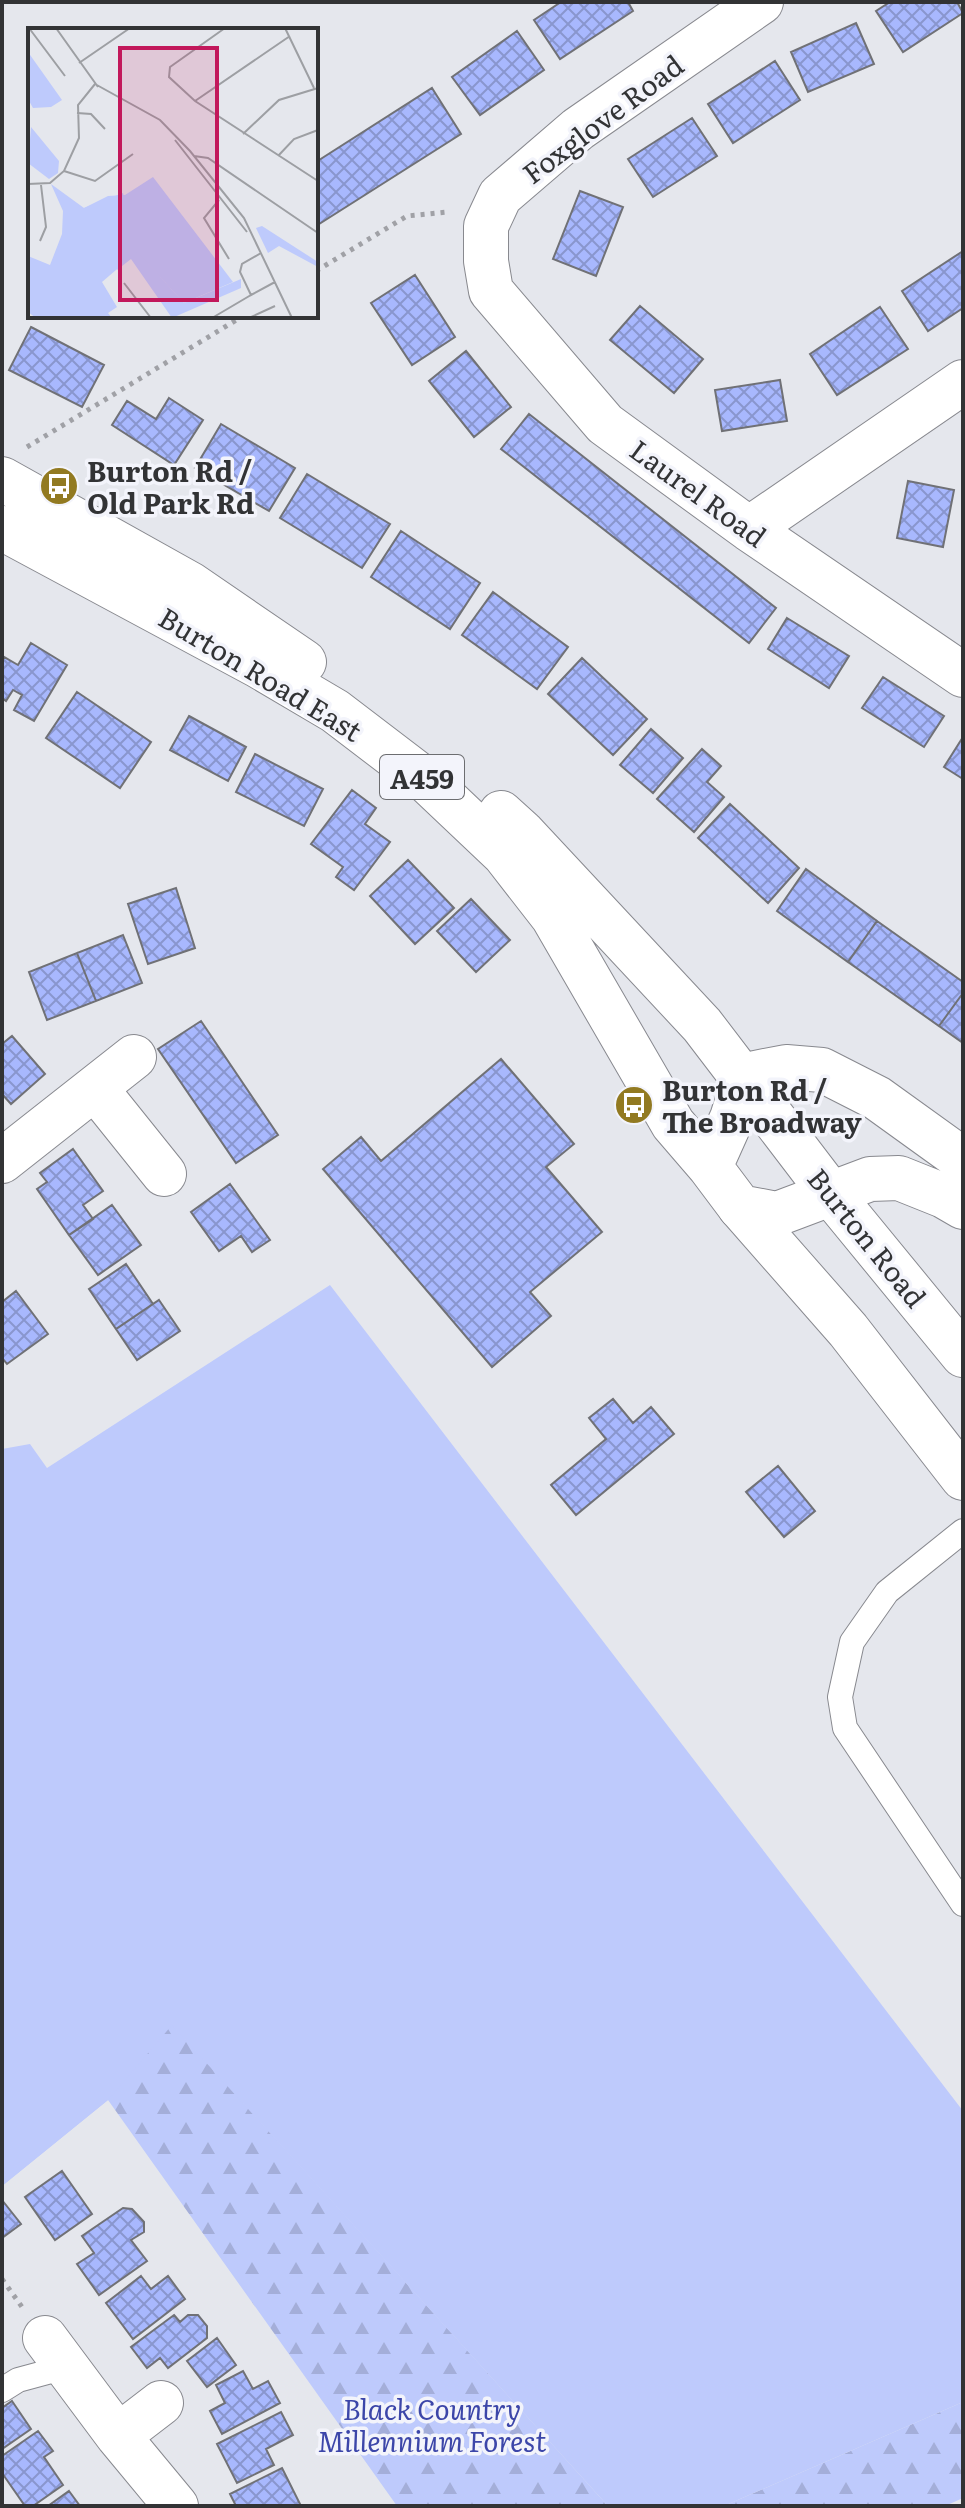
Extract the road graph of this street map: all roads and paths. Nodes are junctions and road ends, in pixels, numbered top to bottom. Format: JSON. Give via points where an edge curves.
{"nodes":[{"id":1,"x":761,"y":2,"type":"edge"},
{"id":2,"x":494,"y":209,"type":"junction"},
{"id":3,"x":486,"y":261,"type":"joint"},
{"id":4,"x":318,"y":270,"type":"edge"},
{"id":5,"x":240,"y":318,"type":"edge"},
{"id":6,"x":963,"y":382,"type":"edge"},
{"id":7,"x":9,"y":466,"type":"edge"},
{"id":8,"x":2,"y":528,"type":"edge"},
{"id":9,"x":749,"y":529,"type":"junction"},
{"id":10,"x":963,"y":675,"type":"edge"},
{"id":11,"x":134,"y":1057,"type":"dead end"},
{"id":12,"x":744,"y":1080,"type":"junction"},
{"id":13,"x":95,"y":1088,"type":"junction"},
{"id":14,"x":963,"y":1160,"type":"edge"},
{"id":15,"x":2,"y":1161,"type":"edge"},
{"id":16,"x":710,"y":1167,"type":"junction"},
{"id":17,"x":164,"y":1174,"type":"dead end"},
{"id":18,"x":831,"y":1194,"type":"junction"},
{"id":19,"x":740,"y":1207,"type":"junction"},
{"id":20,"x":963,"y":1207,"type":"edge"},
{"id":21,"x":905,"y":1283,"type":"junction"},
{"id":22,"x":963,"y":1355,"type":"edge"},
{"id":23,"x":963,"y":1390,"type":"edge"},
{"id":24,"x":963,"y":1478,"type":"edge"},
{"id":25,"x":963,"y":1531,"type":"edge"},
{"id":26,"x":963,"y":1904,"type":"edge"},
{"id":27,"x":55,"y":2352,"type":"joint"},
{"id":28,"x":2,"y":2390,"type":"edge"},
{"id":29,"x":161,"y":2403,"type":"dead end"},
{"id":30,"x":118,"y":2436,"type":"junction"},
{"id":31,"x":176,"y":2506,"type":"edge"}],
"edges":[{"from":1,"to":2,"type":"main road","name":"Foxglove Road","via":[[578,129],[500,196]]},
{"from":2,"to":3,"type":"main road","name":"Foxglove Road","via":[[486,226]]},
{"from":2,"to":4,"type":"path","via":[[407,216]]},
{"from":3,"to":9,"type":"main road","name":"Laurel Road","via":[[491,291],[605,424]]},
{"from":5,"to":7,"type":"path"},
{"from":6,"to":9,"type":"main road"},
{"from":7,"to":12,"type":"main road","name":"Burton Road East","number":"A459","via":[[399,723],[456,770],[522,832],[702,1025]]},
{"from":8,"to":16,"type":"main road","name":"Burton Road East","number":"A459","via":[[335,711],[428,782],[504,854],[553,917],[673,1124]]},
{"from":9,"to":10,"type":"main road","name":"Laurel Road"},
{"from":11,"to":13,"type":"main road"},
{"from":12,"to":14,"type":"main road","via":[[786,1067],[822,1070],[877,1098]]},
{"from":12,"to":16,"type":"main road"},
{"from":12,"to":18,"type":"main road","name":"Burton Road"},
{"from":13,"to":15,"type":"main road"},
{"from":13,"to":17,"type":"main road"},
{"from":16,"to":19,"type":"main road","name":"Burton Road East","number":"A459"},
{"from":18,"to":19,"type":"main road","via":[[777,1214]]},
{"from":18,"to":20,"type":"main road","via":[[870,1179],[899,1178]]},
{"from":18,"to":21,"type":"main road","name":"Burton Road"},
{"from":19,"to":24,"type":"main road","via":[[848,1330]]},
{"from":21,"to":22,"type":"main road","name":"Burton Road"},
{"from":21,"to":23,"type":"main road","via":[[927,1344]]},
{"from":25,"to":26,"type":"lane","via":[[887,1592],[852,1642],[840,1697],[845,1728]]},
{"from":27,"to":28,"type":"lane"},
{"from":27,"to":30,"type":"main road"},
{"from":29,"to":30,"type":"main road"},
{"from":30,"to":31,"type":"main road"}]}
